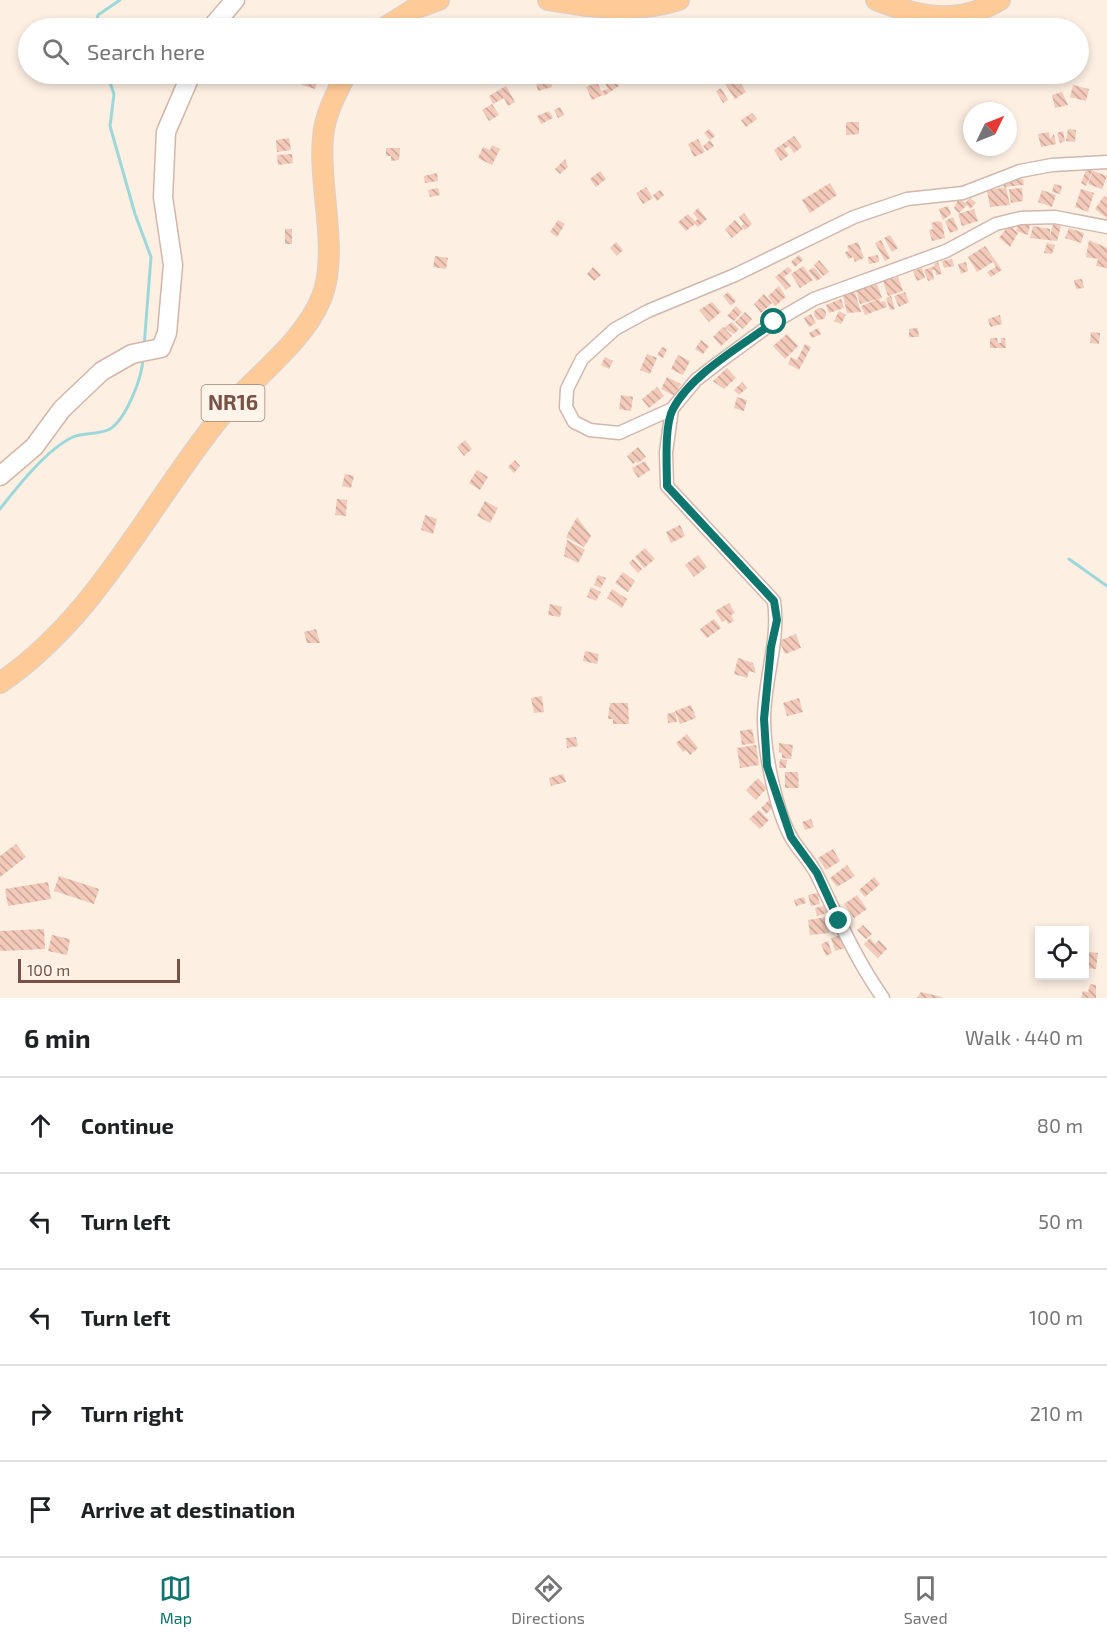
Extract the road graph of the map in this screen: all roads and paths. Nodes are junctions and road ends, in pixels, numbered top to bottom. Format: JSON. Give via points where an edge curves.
{"nodes":[{"id":1,"x":235,"y":0,"type":"edge"},
{"id":2,"x":439,"y":0,"type":"edge"},
{"id":3,"x":548,"y":0,"type":"edge"},
{"id":4,"x":680,"y":0,"type":"edge"},
{"id":5,"x":876,"y":0,"type":"edge"},
{"id":6,"x":1000,"y":0,"type":"edge"},
{"id":7,"x":220,"y":18,"type":"edge"},
{"id":8,"x":400,"y":18,"type":"edge"},
{"id":9,"x":187,"y":84,"type":"edge"},
{"id":10,"x":341,"y":84,"type":"edge"},
{"id":11,"x":1107,"y":162,"type":"edge"},
{"id":12,"x":1107,"y":227,"type":"edge"},
{"id":13,"x":672,"y":409,"type":"junction"},
{"id":14,"x":0,"y":476,"type":"edge"},
{"id":15,"x":0,"y":683,"type":"edge"},
{"id":16,"x":883,"y":998,"type":"edge"}],
"edges":[{"from":1,"to":7,"type":"main road"},
{"from":2,"to":8,"type":"main road"},
{"from":3,"to":4,"type":"main road","via":[[615,10],[654,8]]},
{"from":5,"to":6,"type":"main road","via":[[935,18],[959,17]]},
{"from":9,"to":14,"type":"main road","via":[[166,132],[163,197],[173,265],[167,333],[161,348],[132,354],[102,371],[62,408],[34,447]]},
{"from":10,"to":15,"type":"main road","number":"NR16","via":[[323,137],[328,256],[321,299],[304,326],[229,406],[188,458],[98,591],[36,656]]},
{"from":11,"to":13,"type":"street","via":[[1020,171],[963,193],[907,199],[854,217],[615,329],[582,359],[567,389],[566,407],[574,422],[590,430],[619,433]]},
{"from":12,"to":13,"type":"street","via":[[1054,217],[996,224],[946,251],[814,299],[774,322],[696,380]]},
{"from":13,"to":16,"type":"street","via":[[666,452],[667,486],[774,601],[777,620],[764,719],[767,766],[791,837],[817,873],[844,931]]}]}
